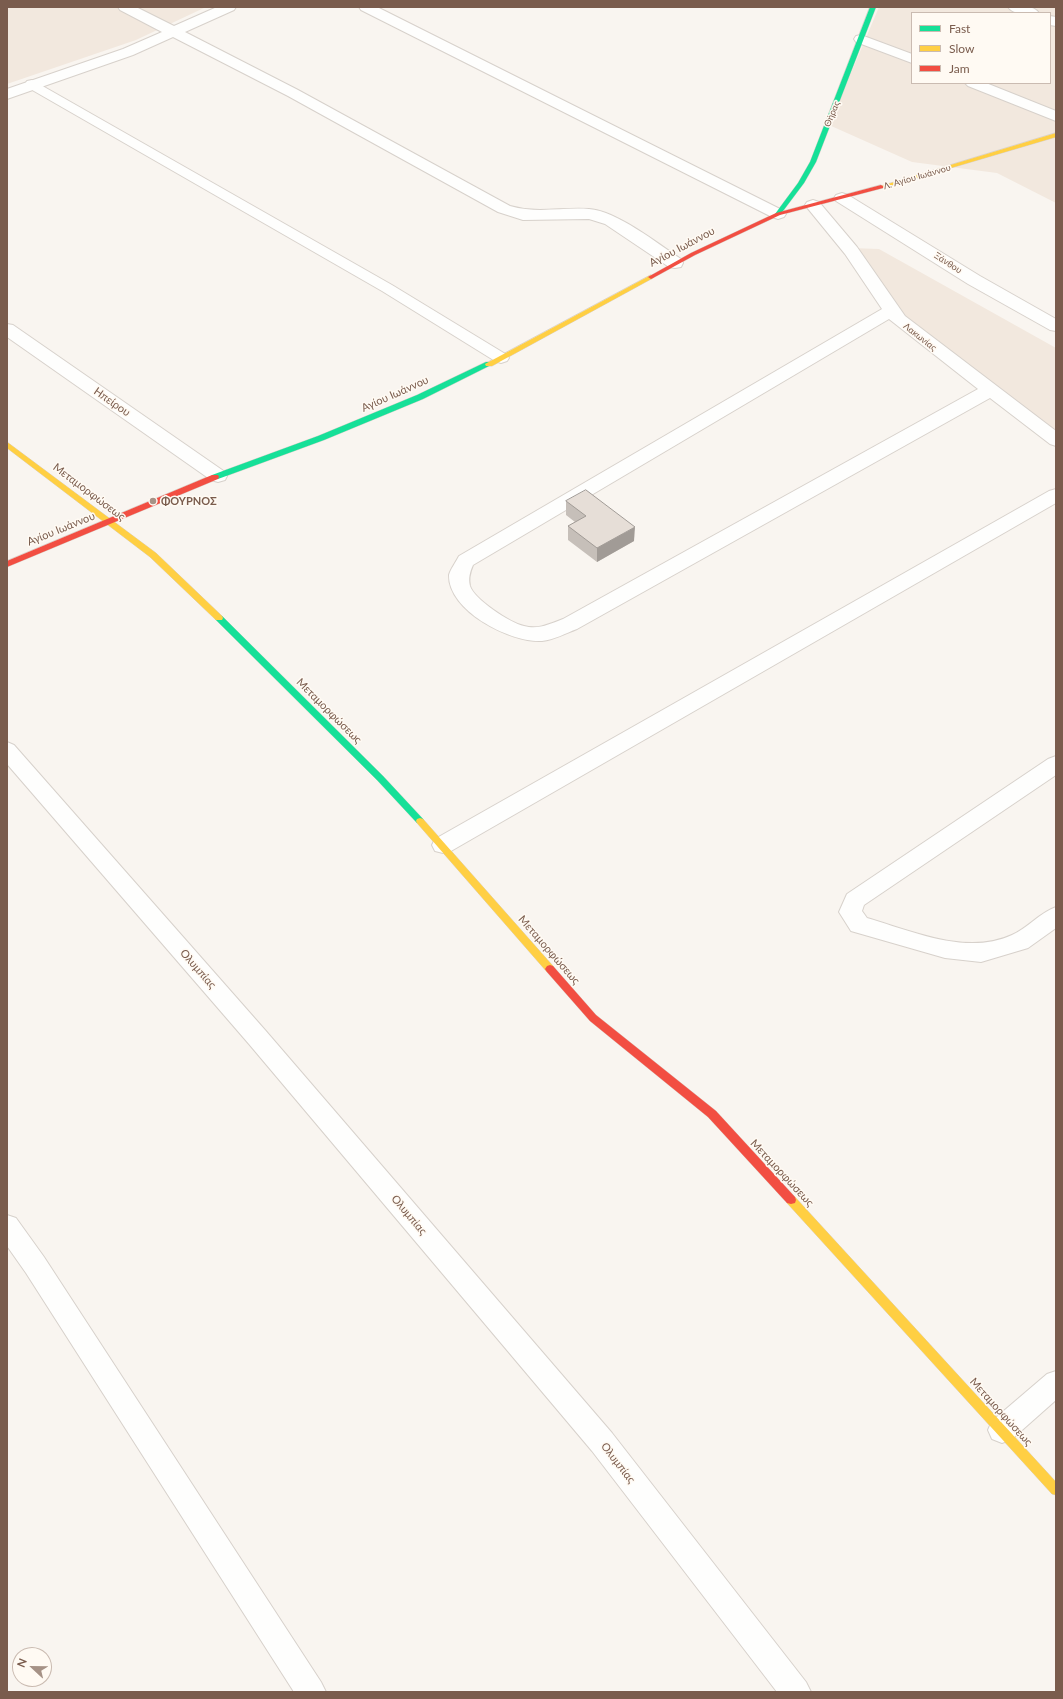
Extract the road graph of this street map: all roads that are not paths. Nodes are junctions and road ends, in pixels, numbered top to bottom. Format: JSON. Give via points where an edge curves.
{"nodes":[{"id":1,"x":125,"y":7,"type":"edge"},
{"id":2,"x":229,"y":7,"type":"edge"},
{"id":3,"x":366,"y":7,"type":"edge"},
{"id":4,"x":874,"y":7,"type":"edge"},
{"id":5,"x":1015,"y":7,"type":"edge"},
{"id":6,"x":1029,"y":12,"type":"edge"},
{"id":7,"x":172,"y":32,"type":"junction"},
{"id":8,"x":861,"y":39,"type":"junction"},
{"id":9,"x":911,"y":59,"type":"edge"},
{"id":10,"x":32,"y":84,"type":"junction"},
{"id":11,"x":976,"y":84,"type":"edge"},
{"id":12,"x":7,"y":94,"type":"edge"},
{"id":13,"x":1056,"y":116,"type":"edge"},
{"id":14,"x":1055,"y":136,"type":"edge"},
{"id":15,"x":842,"y":198,"type":"junction"},
{"id":16,"x":813,"y":204,"type":"junction"},
{"id":17,"x":778,"y":214,"type":"junction"},
{"id":18,"x":675,"y":263,"type":"junction"},
{"id":19,"x":890,"y":311,"type":"junction"},
{"id":20,"x":1056,"y":326,"type":"edge"},
{"id":21,"x":7,"y":329,"type":"edge"},
{"id":22,"x":501,"y":358,"type":"junction"},
{"id":23,"x":989,"y":391,"type":"junction"},
{"id":24,"x":1056,"y":440,"type":"edge"},
{"id":25,"x":7,"y":444,"type":"edge"},
{"id":26,"x":218,"y":476,"type":"junction"},
{"id":27,"x":1056,"y":495,"type":"edge"},
{"id":28,"x":110,"y":522,"type":"junction"},
{"id":29,"x":7,"y":564,"type":"edge"},
{"id":30,"x":7,"y":750,"type":"edge"},
{"id":31,"x":1056,"y":764,"type":"edge"},
{"id":32,"x":443,"y":845,"type":"junction"},
{"id":33,"x":1056,"y":916,"type":"edge"},
{"id":34,"x":7,"y":1226,"type":"edge"},
{"id":35,"x":1056,"y":1383,"type":"edge"},
{"id":36,"x":1002,"y":1430,"type":"junction"},
{"id":37,"x":1056,"y":1490,"type":"edge"},
{"id":38,"x":311,"y":1692,"type":"edge"},
{"id":39,"x":796,"y":1692,"type":"edge"}],
"edges":[{"from":1,"to":7,"type":"street"},
{"from":2,"to":7,"type":"street"},
{"from":3,"to":17,"type":"street"},
{"from":4,"to":8,"type":"street","name":"Θήρας"},
{"from":5,"to":6,"type":"street"},
{"from":7,"to":10,"type":"street","via":[[128,52]]},
{"from":7,"to":18,"type":"street","via":[[292,93],[504,209],[523,215],[590,214],[611,221]]},
{"from":8,"to":9,"type":"street"},
{"from":8,"to":17,"type":"street","name":"Θήρας","via":[[813,162]]},
{"from":10,"to":12,"type":"street"},
{"from":10,"to":22,"type":"lane","via":[[387,288]]},
{"from":11,"to":13,"type":"street"},
{"from":14,"to":15,"type":"street","name":"Λ. Αγίου Ιωάννου"},
{"from":15,"to":16,"type":"street","name":"Λ. Αγίου Ιωάννου"},
{"from":15,"to":20,"type":"street","name":"Ξάνθου","via":[[974,280]]},
{"from":16,"to":17,"type":"street","name":"Λ. Αγίου Ιωάννου"},
{"from":16,"to":19,"type":"street","name":"Λακωνίας","via":[[836,228],[874,281]]},
{"from":17,"to":18,"type":"street","name":"Αγίου Ιωάννου"},
{"from":18,"to":22,"type":"street","name":"Αγίου Ιωάννου"},
{"from":19,"to":23,"type":"street","name":"Λακωνίας"},
{"from":19,"to":23,"type":"street","via":[[466,561],[459,574],[461,589],[482,612],[522,633],[543,634],[570,624]]},
{"from":21,"to":26,"type":"street","name":"Ηπείρου"},
{"from":22,"to":26,"type":"street","name":"Αγίου Ιωάννου","via":[[370,418]]},
{"from":23,"to":24,"type":"street","name":"Λακωνίας"},
{"from":25,"to":28,"type":"street","name":"Μεταμορφώσεως"},
{"from":26,"to":28,"type":"street","name":"Αγίου Ιωάννου"},
{"from":27,"to":32,"type":"street"},
{"from":28,"to":29,"type":"street","name":"Αγίου Ιωάννου"},
{"from":28,"to":32,"type":"street","name":"Μεταμορφώσεως","via":[[153,555],[192,591],[380,778]]},
{"from":30,"to":39,"type":"street","name":"Ολυμπίας","via":[[257,1037],[597,1436]]},
{"from":31,"to":33,"type":"street","via":[[855,900],[850,912],[859,925],[945,949],[981,953],[1020,942]]},
{"from":32,"to":36,"type":"street","name":"Μεταμορφώσεως","via":[[593,1018],[712,1114]]},
{"from":34,"to":38,"type":"street","via":[[35,1265]]},
{"from":35,"to":36,"type":"street"},
{"from":36,"to":37,"type":"street","name":"Μεταμορφώσεως"}]}
